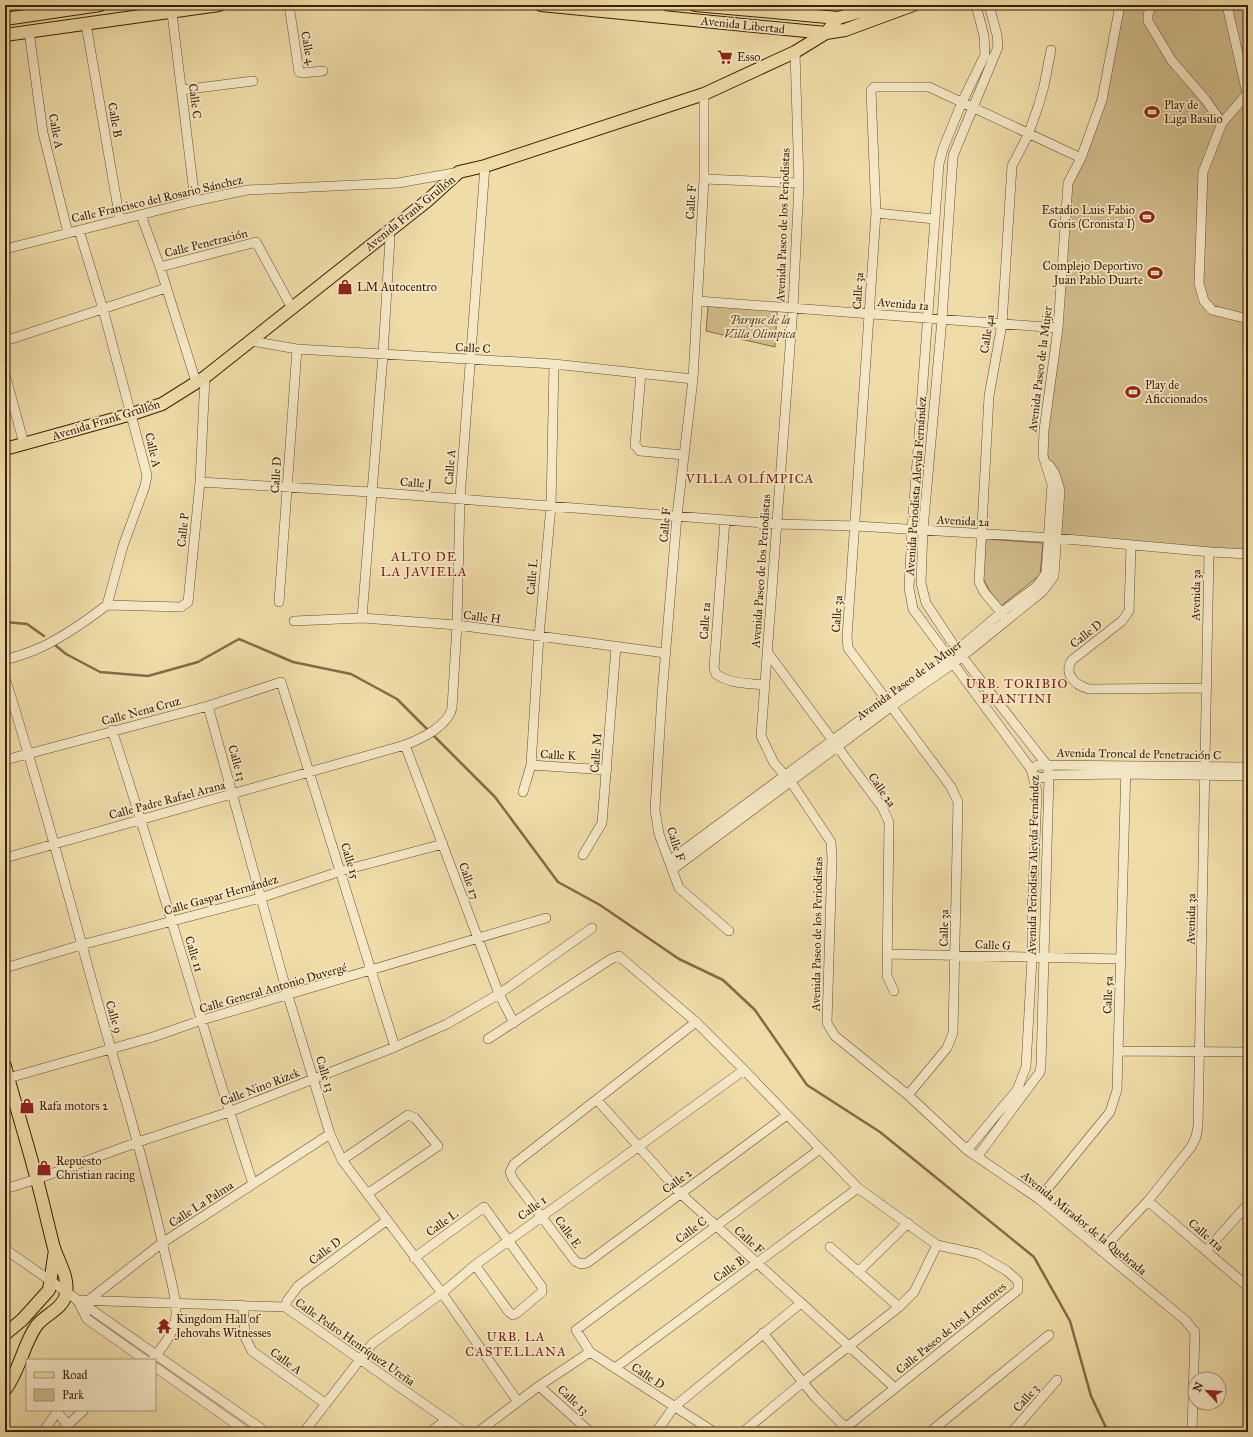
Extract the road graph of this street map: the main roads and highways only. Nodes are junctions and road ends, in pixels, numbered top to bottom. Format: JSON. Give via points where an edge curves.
{"nodes":[{"id":1,"x":99,"y":5,"type":"edge"},
{"id":2,"x":219,"y":5,"type":"edge"},
{"id":3,"x":541,"y":5,"type":"edge"},
{"id":4,"x":695,"y":5,"type":"edge"},
{"id":5,"x":883,"y":5,"type":"edge"},
{"id":6,"x":913,"y":5,"type":"edge"},
{"id":7,"x":171,"y":9,"type":"edge"},
{"id":8,"x":660,"y":11,"type":"edge"},
{"id":9,"x":838,"y":18,"type":"junction"},
{"id":10,"x":5,"y":19,"type":"edge"},
{"id":11,"x":826,"y":33,"type":"junction"},
{"id":12,"x":5,"y":36,"type":"edge"},
{"id":13,"x":5,"y":449,"type":"edge"},
{"id":14,"x":6,"y":1074,"type":"edge"},
{"id":15,"x":55,"y":1250,"type":"junction"},
{"id":16,"x":22,"y":1320,"type":"junction"},
{"id":17,"x":33,"y":1331,"type":"junction"},
{"id":18,"x":5,"y":1334,"type":"edge"},
{"id":19,"x":5,"y":1390,"type":"edge"}],
"edges":[{"from":1,"to":10,"type":"main road"},
{"from":2,"to":7,"type":"main road"},
{"from":3,"to":8,"type":"main road","name":"Avenida Libertad"},
{"from":4,"to":9,"type":"main road","name":"Avenida Libertad"},
{"from":5,"to":9,"type":"main road"},
{"from":6,"to":11,"type":"main road","via":[[845,30]]},
{"from":7,"to":12,"type":"main road"},
{"from":8,"to":11,"type":"main road","name":"Avenida Libertad"},
{"from":9,"to":11,"type":"main road","name":"Avenida Frank Grullón"},
{"from":11,"to":13,"type":"main road","name":"Avenida Frank Grullón","via":[[795,52],[704,94],[485,166],[459,172],[427,201],[251,341],[201,380],[162,404]]},
{"from":14,"to":15,"type":"main road"},
{"from":15,"to":16,"type":"main road","via":[[51,1283],[46,1295]]},
{"from":15,"to":17,"type":"main road","via":[[73,1298],[61,1304]]},
{"from":16,"to":17,"type":"main road"},
{"from":16,"to":18,"type":"main road"},
{"from":17,"to":19,"type":"main road","via":[[21,1362]]}]}
